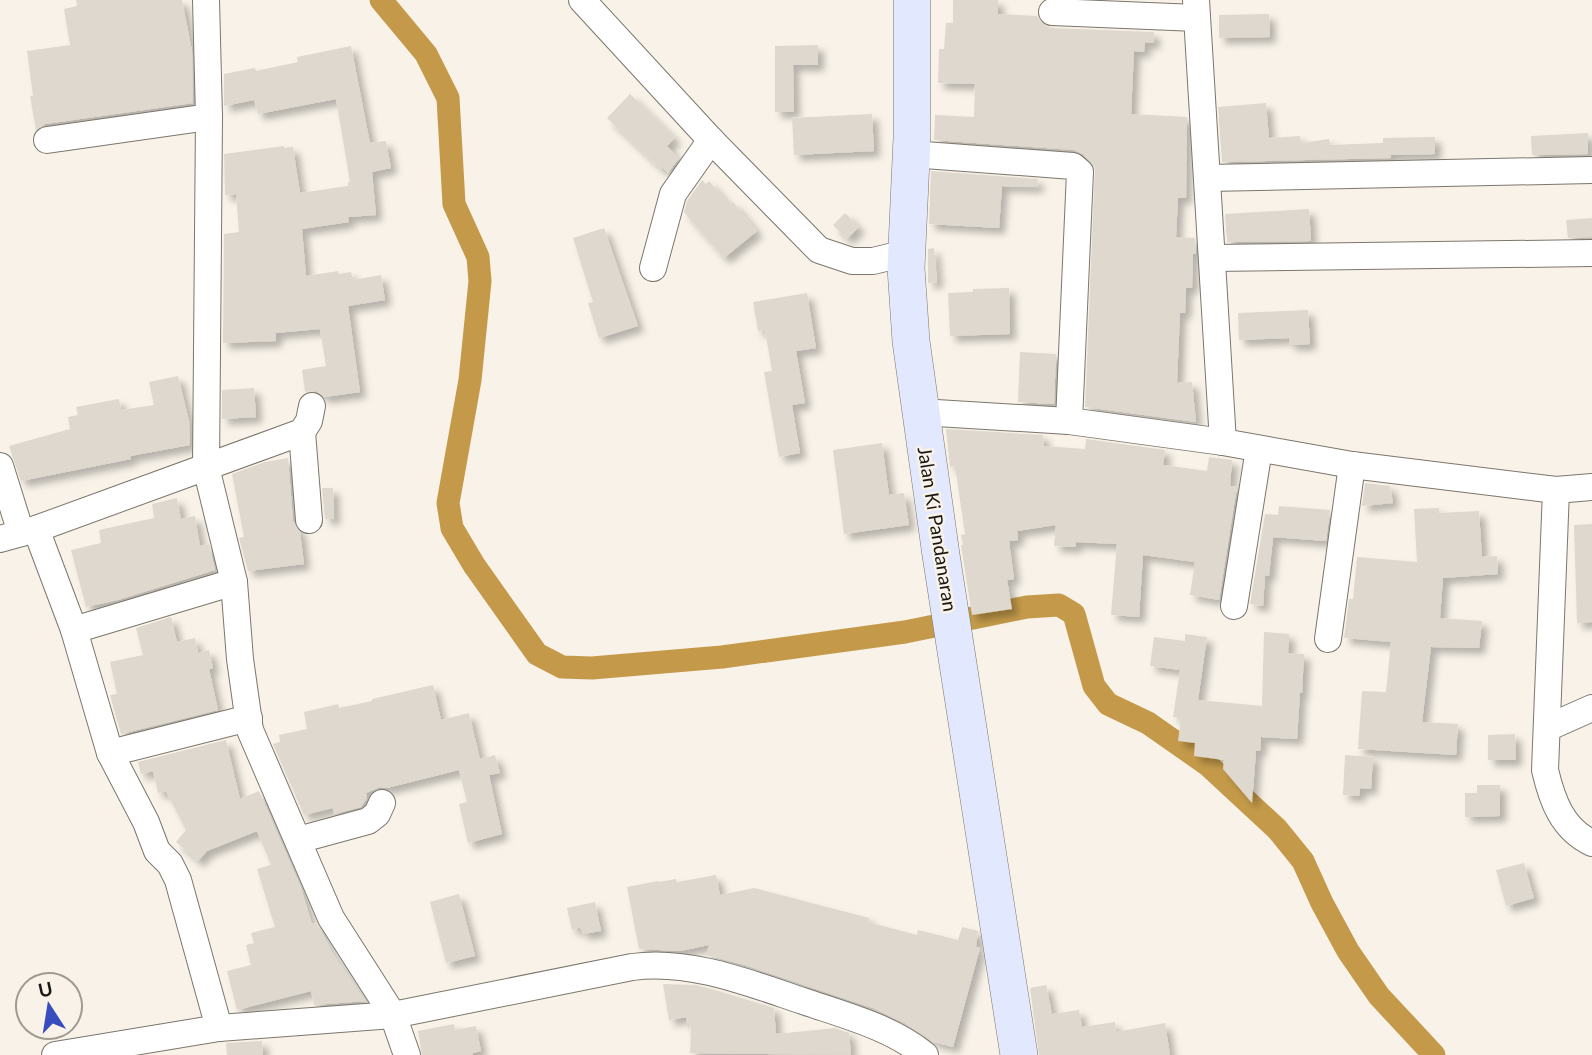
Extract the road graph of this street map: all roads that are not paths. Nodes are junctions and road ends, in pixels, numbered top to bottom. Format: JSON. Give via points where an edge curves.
{"nodes":[{"id":1,"x":205,"y":0,"type":"edge"},
{"id":2,"x":582,"y":0,"type":"edge"},
{"id":3,"x":912,"y":0,"type":"edge"},
{"id":4,"x":1196,"y":9,"type":"edge"},
{"id":5,"x":1052,"y":12,"type":"dead end"},
{"id":6,"x":209,"y":117,"type":"junction"},
{"id":7,"x":711,"y":140,"type":"junction"},
{"id":8,"x":47,"y":141,"type":"dead end"},
{"id":9,"x":911,"y":155,"type":"junction"},
{"id":10,"x":1592,"y":170,"type":"edge"},
{"id":11,"x":1207,"y":178,"type":"junction"},
{"id":12,"x":906,"y":253,"type":"junction"},
{"id":13,"x":1592,"y":253,"type":"edge"},
{"id":14,"x":1212,"y":258,"type":"junction"},
{"id":15,"x":653,"y":268,"type":"dead end"},
{"id":16,"x":312,"y":406,"type":"dead end"},
{"id":17,"x":920,"y":411,"type":"junction"},
{"id":18,"x":1069,"y":421,"type":"junction"},
{"id":19,"x":302,"y":432,"type":"junction"},
{"id":20,"x":1223,"y":442,"type":"junction"},
{"id":21,"x":1259,"y":449,"type":"junction"},
{"id":22,"x":1352,"y":465,"type":"junction"},
{"id":23,"x":0,"y":466,"type":"edge"},
{"id":24,"x":206,"y":467,"type":"junction"},
{"id":25,"x":1592,"y":487,"type":"edge"},
{"id":26,"x":1556,"y":490,"type":"junction"},
{"id":27,"x":309,"y":520,"type":"dead end"},
{"id":28,"x":19,"y":534,"type":"edge"},
{"id":29,"x":234,"y":582,"type":"junction"},
{"id":30,"x":1234,"y":606,"type":"dead end"},
{"id":31,"x":74,"y":629,"type":"junction"},
{"id":32,"x":1328,"y":639,"type":"dead end"},
{"id":33,"x":1592,"y":708,"type":"edge"},
{"id":34,"x":249,"y":718,"type":"junction"},
{"id":35,"x":1547,"y":728,"type":"junction"},
{"id":36,"x":110,"y":753,"type":"junction"},
{"id":37,"x":382,"y":803,"type":"dead end"},
{"id":38,"x":298,"y":840,"type":"junction"},
{"id":39,"x":1592,"y":843,"type":"edge"},
{"id":40,"x":393,"y":1015,"type":"junction"},
{"id":41,"x":219,"y":1028,"type":"junction"},
{"id":42,"x":189,"y":1044,"type":"edge"},
{"id":43,"x":55,"y":1055,"type":"edge"},
{"id":44,"x":407,"y":1055,"type":"edge"},
{"id":45,"x":925,"y":1055,"type":"edge"},
{"id":46,"x":1018,"y":1055,"type":"edge"}],
"edges":[{"from":1,"to":6,"type":"street"},
{"from":2,"to":7,"type":"street"},
{"from":3,"to":9,"type":"main road","name":"Jalan Ki Pandanaran"},
{"from":4,"to":5,"type":"street"},
{"from":4,"to":11,"type":"street"},
{"from":6,"to":8,"type":"street"},
{"from":6,"to":24,"type":"street"},
{"from":7,"to":12,"type":"street","via":[[819,250],[861,261]]},
{"from":7,"to":15,"type":"street","via":[[673,194]]},
{"from":9,"to":12,"type":"main road","name":"Jalan Ki Pandanaran"},
{"from":9,"to":18,"type":"street","via":[[1073,166],[1080,172]]},
{"from":10,"to":11,"type":"street"},
{"from":11,"to":14,"type":"street"},
{"from":12,"to":17,"type":"main road","name":"Jalan Ki Pandanaran"},
{"from":13,"to":14,"type":"street"},
{"from":14,"to":20,"type":"street"},
{"from":16,"to":19,"type":"street"},
{"from":17,"to":18,"type":"street"},
{"from":17,"to":46,"type":"main road","name":"Jalan Ki Pandanaran"},
{"from":18,"to":20,"type":"street"},
{"from":19,"to":24,"type":"street"},
{"from":19,"to":27,"type":"street"},
{"from":20,"to":21,"type":"street"},
{"from":21,"to":22,"type":"street"},
{"from":21,"to":30,"type":"street"},
{"from":22,"to":26,"type":"street"},
{"from":22,"to":32,"type":"street"},
{"from":23,"to":28,"type":"street"},
{"from":24,"to":28,"type":"street"},
{"from":24,"to":29,"type":"street"},
{"from":25,"to":26,"type":"street"},
{"from":26,"to":35,"type":"street"},
{"from":28,"to":31,"type":"street"},
{"from":29,"to":31,"type":"street"},
{"from":29,"to":34,"type":"street"},
{"from":31,"to":36,"type":"street"},
{"from":33,"to":35,"type":"street"},
{"from":34,"to":36,"type":"street"},
{"from":34,"to":38,"type":"street","via":[[250,730]]},
{"from":35,"to":39,"type":"street","via":[[1545,770],[1554,801],[1567,825]]},
{"from":36,"to":41,"type":"street","via":[[157,851],[178,880]]},
{"from":37,"to":38,"type":"street","via":[[368,821]]},
{"from":38,"to":40,"type":"street","via":[[331,918]]},
{"from":40,"to":41,"type":"street"},
{"from":40,"to":44,"type":"street"},
{"from":40,"to":45,"type":"street","via":[[632,967],[666,965],[730,977],[848,1016]]},
{"from":41,"to":42,"type":"street"},
{"from":42,"to":43,"type":"street"}]}
